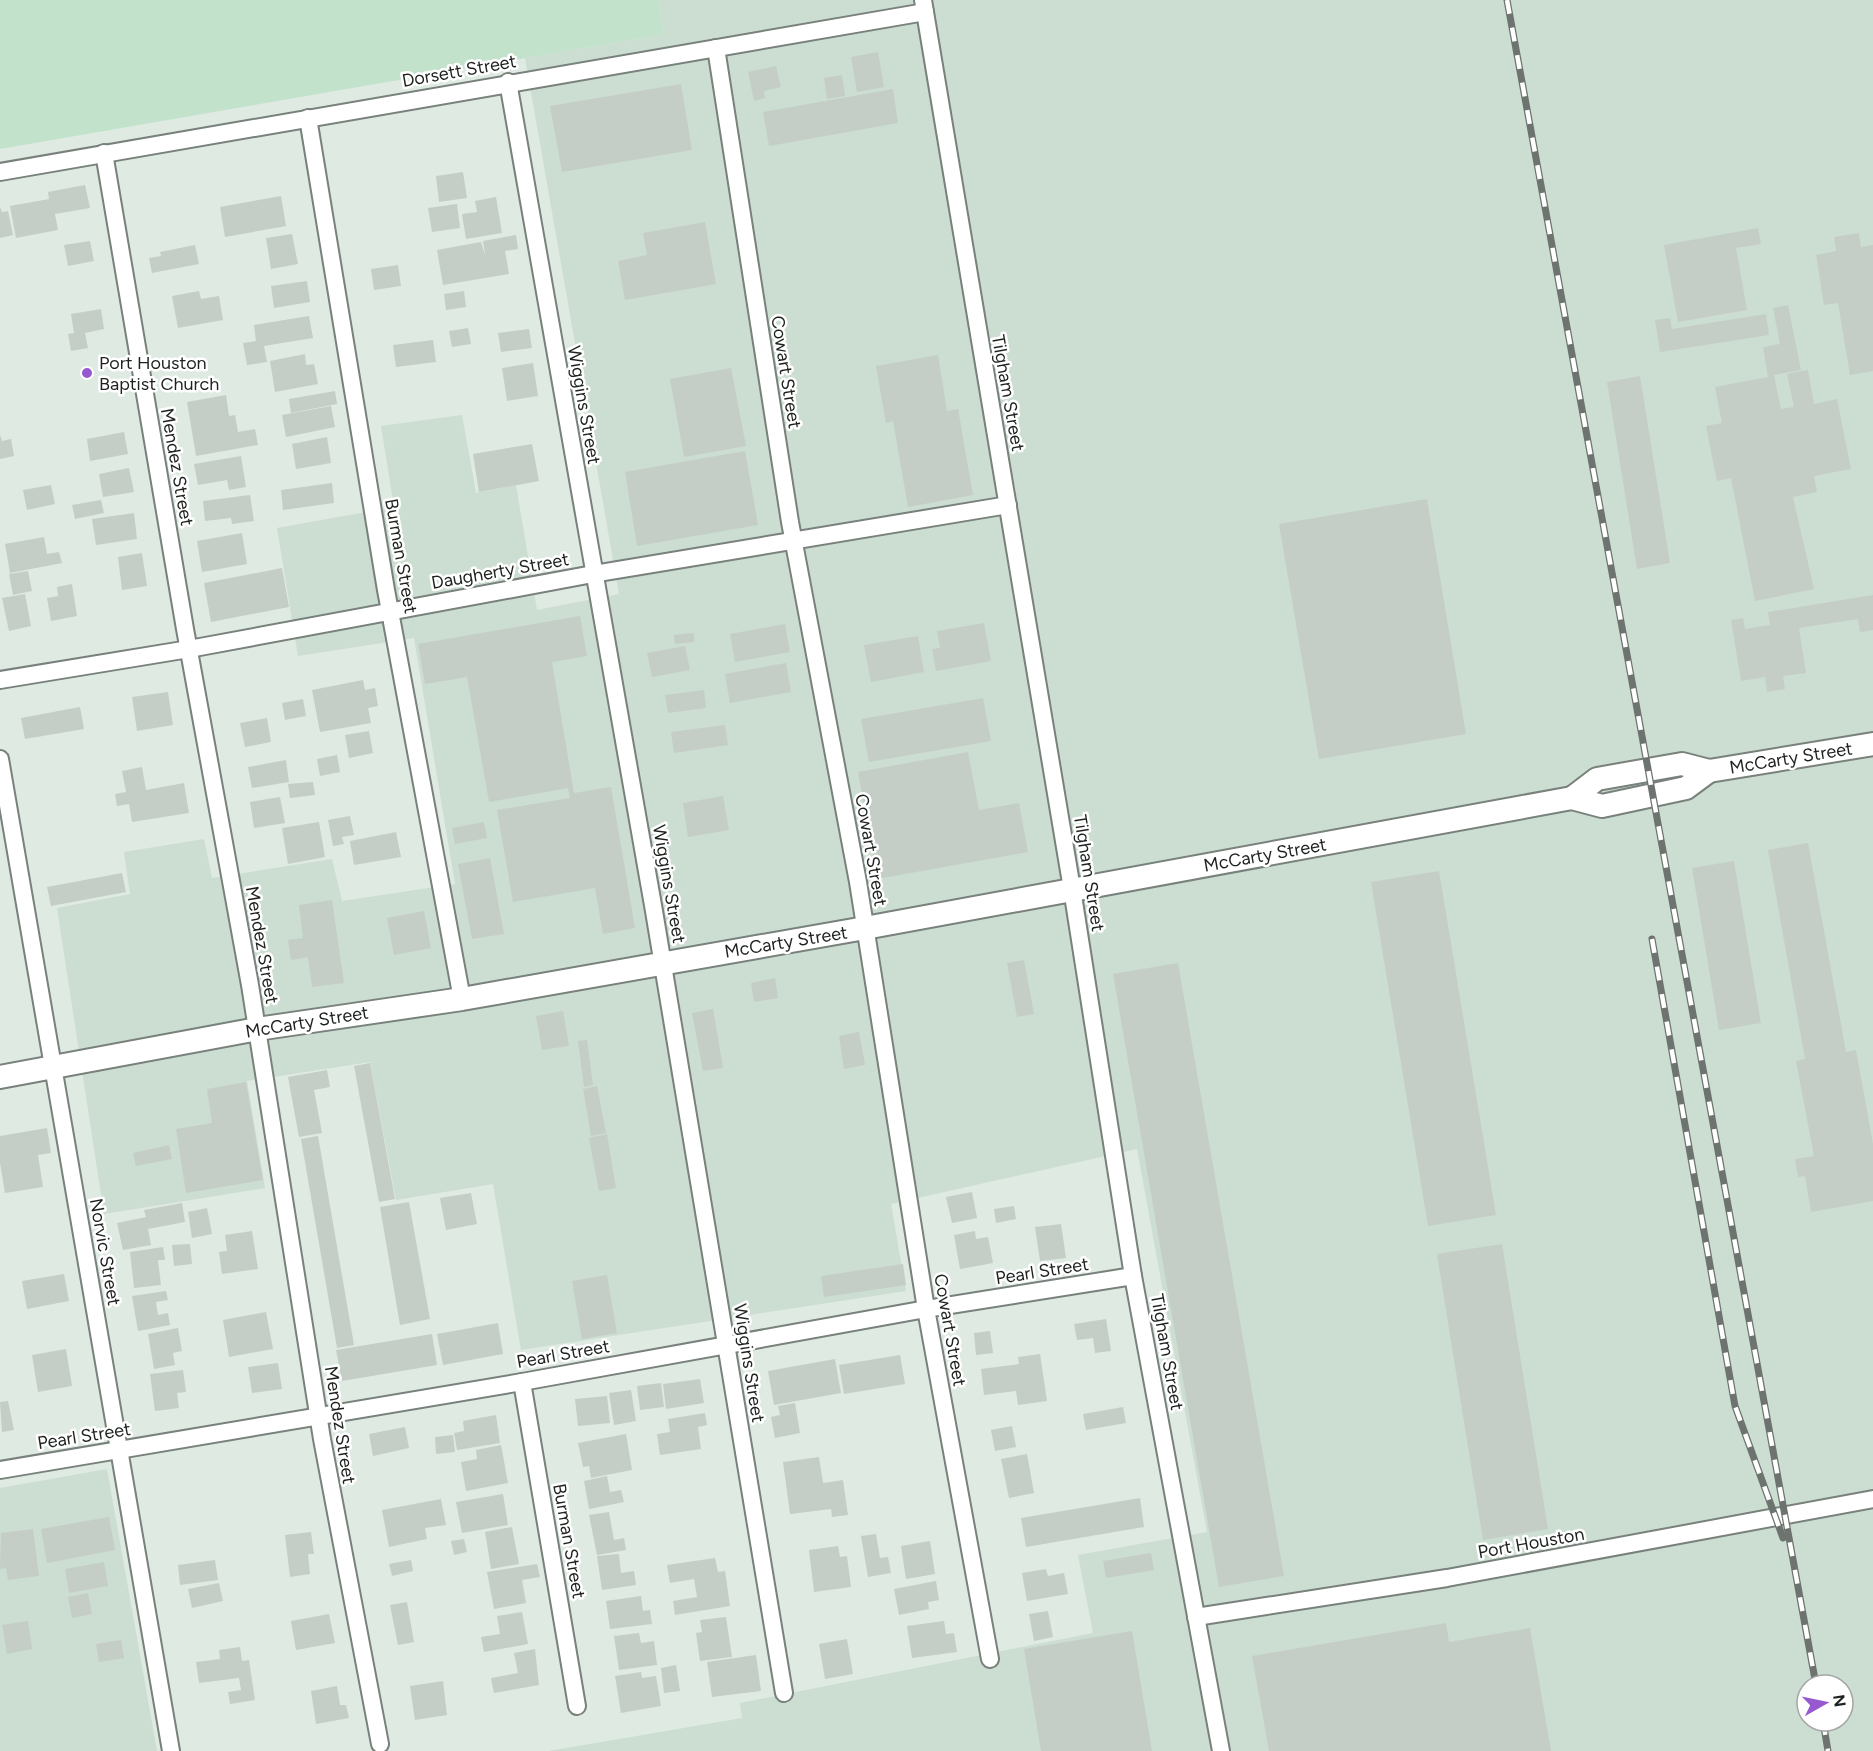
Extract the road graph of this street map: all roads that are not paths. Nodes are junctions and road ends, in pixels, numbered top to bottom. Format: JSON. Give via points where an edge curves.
{"nodes":[{"id":1,"x":924,"y":6,"type":"edge"},
{"id":2,"x":716,"y":48,"type":"junction"},
{"id":3,"x":508,"y":82,"type":"junction"},
{"id":4,"x":308,"y":118,"type":"junction"},
{"id":5,"x":104,"y":153,"type":"junction"},
{"id":6,"x":0,"y":172,"type":"edge"},
{"id":7,"x":1008,"y":505,"type":"junction"},
{"id":8,"x":794,"y":542,"type":"junction"},
{"id":9,"x":593,"y":574,"type":"junction"},
{"id":10,"x":390,"y":610,"type":"junction"},
{"id":11,"x":189,"y":649,"type":"junction"},
{"id":12,"x":0,"y":680,"type":"edge"},
{"id":13,"x":1873,"y":744,"type":"edge"},
{"id":14,"x":0,"y":759,"type":"edge"},
{"id":15,"x":1072,"y":889,"type":"junction"},
{"id":16,"x":866,"y":928,"type":"junction"},
{"id":17,"x":662,"y":962,"type":"junction"},
{"id":18,"x":462,"y":999,"type":"junction"},
{"id":19,"x":258,"y":1029,"type":"junction"},
{"id":20,"x":52,"y":1069,"type":"junction"},
{"id":21,"x":0,"y":1077,"type":"edge"},
{"id":22,"x":1133,"y":1276,"type":"junction"},
{"id":23,"x":926,"y":1309,"type":"junction"},
{"id":24,"x":726,"y":1344,"type":"junction"},
{"id":25,"x":522,"y":1382,"type":"junction"},
{"id":26,"x":319,"y":1416,"type":"junction"},
{"id":27,"x":119,"y":1450,"type":"junction"},
{"id":28,"x":0,"y":1470,"type":"edge"},
{"id":29,"x":1873,"y":1499,"type":"edge"},
{"id":30,"x":1196,"y":1617,"type":"junction"},
{"id":31,"x":990,"y":1659,"type":"dead end"},
{"id":32,"x":784,"y":1693,"type":"dead end"},
{"id":33,"x":577,"y":1707,"type":"dead end"},
{"id":34,"x":380,"y":1744,"type":"dead end"},
{"id":35,"x":171,"y":1751,"type":"edge"},
{"id":36,"x":1221,"y":1751,"type":"edge"}],
"edges":[{"from":1,"to":2,"type":"street","name":"Dorsett Street"},
{"from":1,"to":7,"type":"street","name":"Tilgham Street"},
{"from":2,"to":3,"type":"street","name":"Dorsett Street"},
{"from":2,"to":8,"type":"street","name":"Cowart Street"},
{"from":3,"to":4,"type":"street","name":"Dorsett Street"},
{"from":3,"to":9,"type":"street","name":"Wiggins Street"},
{"from":4,"to":5,"type":"street","name":"Dorsett Street"},
{"from":4,"to":10,"type":"street","name":"Burman Street"},
{"from":5,"to":6,"type":"street","name":"Dorsett Street"},
{"from":5,"to":11,"type":"street","name":"Mendez Street"},
{"from":7,"to":8,"type":"street","name":"Daugherty Street"},
{"from":7,"to":15,"type":"street","name":"Tilgham Street"},
{"from":8,"to":9,"type":"street","name":"Daugherty Street"},
{"from":8,"to":16,"type":"street","name":"Cowart Street"},
{"from":9,"to":10,"type":"street","name":"Daugherty Street"},
{"from":9,"to":17,"type":"street","name":"Wiggins Street"},
{"from":10,"to":11,"type":"street","name":"Daugherty Street"},
{"from":10,"to":18,"type":"street","name":"Burman Street"},
{"from":11,"to":12,"type":"street","name":"Daugherty Street"},
{"from":11,"to":19,"type":"street","name":"Mendez Street"},
{"from":13,"to":15,"type":"main road","name":"McCarty Street","via":[[1709,771],[1686,788],[1602,807],[1572,798]]},
{"from":14,"to":20,"type":"street","name":"Norvic Street"},
{"from":15,"to":16,"type":"main road","name":"McCarty Street"},
{"from":15,"to":22,"type":"street","name":"Tilgham Street"},
{"from":16,"to":17,"type":"main road","name":"McCarty Street"},
{"from":16,"to":23,"type":"street","name":"Cowart Street"},
{"from":17,"to":18,"type":"main road","name":"McCarty Street"},
{"from":17,"to":24,"type":"street","name":"Wiggins Street"},
{"from":18,"to":19,"type":"main road","name":"McCarty Street"},
{"from":19,"to":20,"type":"main road","name":"McCarty Street"},
{"from":19,"to":26,"type":"street","name":"Mendez Street"},
{"from":20,"to":21,"type":"main road","name":"McCarty Street"},
{"from":20,"to":27,"type":"street","name":"Norvic Street"},
{"from":22,"to":23,"type":"street","name":"Pearl Street"},
{"from":22,"to":30,"type":"street","name":"Tilgham Street"},
{"from":23,"to":24,"type":"street","name":"Pearl Street"},
{"from":23,"to":31,"type":"street","name":"Cowart Street"},
{"from":24,"to":25,"type":"street","name":"Pearl Street"},
{"from":24,"to":32,"type":"street","name":"Wiggins Street"},
{"from":25,"to":26,"type":"street","name":"Pearl Street"},
{"from":25,"to":33,"type":"street","name":"Burman Street"},
{"from":26,"to":27,"type":"street","name":"Pearl Street"},
{"from":26,"to":34,"type":"street","name":"Mendez Street"},
{"from":27,"to":28,"type":"street","name":"Pearl Street"},
{"from":27,"to":35,"type":"street","name":"Norvic Street"},
{"from":29,"to":30,"type":"street","name":"Port Houston","via":[[1448,1578]]},
{"from":30,"to":36,"type":"street","name":"Tilgham Street"}]}
